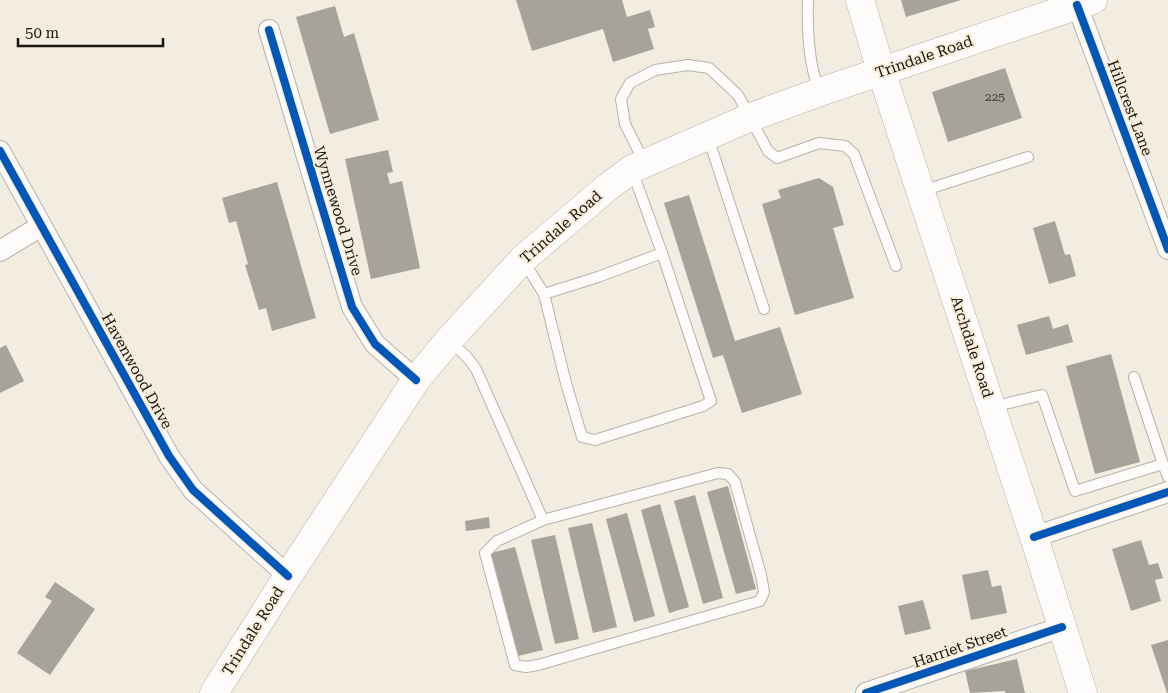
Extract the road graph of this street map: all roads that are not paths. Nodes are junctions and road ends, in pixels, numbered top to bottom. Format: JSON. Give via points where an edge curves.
{"nodes":[{"id":1,"x":808,"y":0,"type":"edge"},
{"id":2,"x":860,"y":0,"type":"edge"},
{"id":3,"x":1085,"y":3,"type":"edge"},
{"id":4,"x":269,"y":30,"type":"dead end"},
{"id":5,"x":881,"y":71,"type":"junction"},
{"id":6,"x":820,"y":92,"type":"junction"},
{"id":7,"x":751,"y":117,"type":"junction"},
{"id":8,"x":708,"y":136,"type":"junction"},
{"id":9,"x":0,"y":152,"type":"edge"},
{"id":10,"x":1028,"y":157,"type":"dead end"},
{"id":11,"x":638,"y":166,"type":"junction"},
{"id":12,"x":921,"y":191,"type":"junction"},
{"id":13,"x":41,"y":226,"type":"junction"},
{"id":14,"x":1168,"y":249,"type":"edge"},
{"id":15,"x":0,"y":251,"type":"edge"},
{"id":16,"x":662,"y":253,"type":"junction"},
{"id":17,"x":523,"y":259,"type":"junction"},
{"id":18,"x":896,"y":266,"type":"dead end"},
{"id":19,"x":544,"y":294,"type":"junction"},
{"id":20,"x":764,"y":309,"type":"dead end"},
{"id":21,"x":449,"y":340,"type":"junction"},
{"id":22,"x":1134,"y":377,"type":"dead end"},
{"id":23,"x":416,"y":380,"type":"junction"},
{"id":24,"x":992,"y":408,"type":"junction"},
{"id":25,"x":1163,"y":464,"type":"junction"},
{"id":26,"x":1168,"y":477,"type":"edge"},
{"id":27,"x":1168,"y":492,"type":"edge"},
{"id":28,"x":543,"y":520,"type":"junction"},
{"id":29,"x":1034,"y":538,"type":"junction"},
{"id":30,"x":288,"y":576,"type":"junction"},
{"id":31,"x":1062,"y":627,"type":"junction"},
{"id":32,"x":214,"y":693,"type":"edge"},
{"id":33,"x":866,"y":693,"type":"edge"},
{"id":34,"x":1083,"y":693,"type":"edge"}],
"edges":[{"from":1,"to":6,"type":"lane","via":[[812,73]]},
{"from":2,"to":5,"type":"main road","name":"Archdale Road"},
{"from":3,"to":5,"type":"main road","name":"Trindale Road"},
{"from":3,"to":14,"type":"street","name":"Hillcrest Lane"},
{"from":4,"to":23,"type":"street","name":"Wynnewood Drive","via":[[352,307],[375,344]]},
{"from":5,"to":6,"type":"main road","name":"Trindale Road"},
{"from":5,"to":12,"type":"main road","name":"Archdale Road"},
{"from":6,"to":7,"type":"main road","name":"Trindale Road"},
{"from":7,"to":8,"type":"main road","name":"Trindale Road"},
{"from":7,"to":11,"type":"lane","via":[[738,95],[710,68],[688,65],[656,70],[630,83],[621,99]]},
{"from":7,"to":18,"type":"lane","via":[[768,151],[777,158],[819,143],[845,146],[854,154]]},
{"from":8,"to":11,"type":"main road","name":"Trindale Road"},
{"from":8,"to":20,"type":"lane"},
{"from":9,"to":13,"type":"street","name":"Havenwood Drive"},
{"from":10,"to":12,"type":"lane"},
{"from":11,"to":16,"type":"lane"},
{"from":11,"to":17,"type":"main road","name":"Trindale Road","via":[[609,186]]},
{"from":12,"to":24,"type":"main road","name":"Archdale Road"},
{"from":13,"to":15,"type":"street"},
{"from":13,"to":30,"type":"street","name":"Havenwood Drive","via":[[185,480]]},
{"from":16,"to":19,"type":"lane"},
{"from":16,"to":19,"type":"lane","via":[[711,401],[703,406],[595,440],[582,437]]},
{"from":17,"to":19,"type":"lane"},
{"from":17,"to":21,"type":"main road","name":"Trindale Road"},
{"from":21,"to":23,"type":"main road","name":"Trindale Road"},
{"from":21,"to":28,"type":"lane","via":[[476,369]]},
{"from":22,"to":25,"type":"lane"},
{"from":23,"to":30,"type":"main road","name":"Trindale Road"},
{"from":24,"to":25,"type":"lane","via":[[1042,395],[1075,491]]},
{"from":24,"to":29,"type":"main road","name":"Archdale Road"},
{"from":25,"to":26,"type":"lane"},
{"from":27,"to":29,"type":"street"},
{"from":28,"to":28,"type":"lane","via":[[497,541],[485,553],[515,665],[538,665],[760,601],[764,592],[735,482],[728,474],[718,473]]},
{"from":29,"to":31,"type":"main road","name":"Archdale Road"},
{"from":30,"to":32,"type":"main road","name":"Trindale Road"},
{"from":31,"to":33,"type":"street","name":"Harriet Street"},
{"from":31,"to":34,"type":"main road","name":"Archdale Road"}]}
